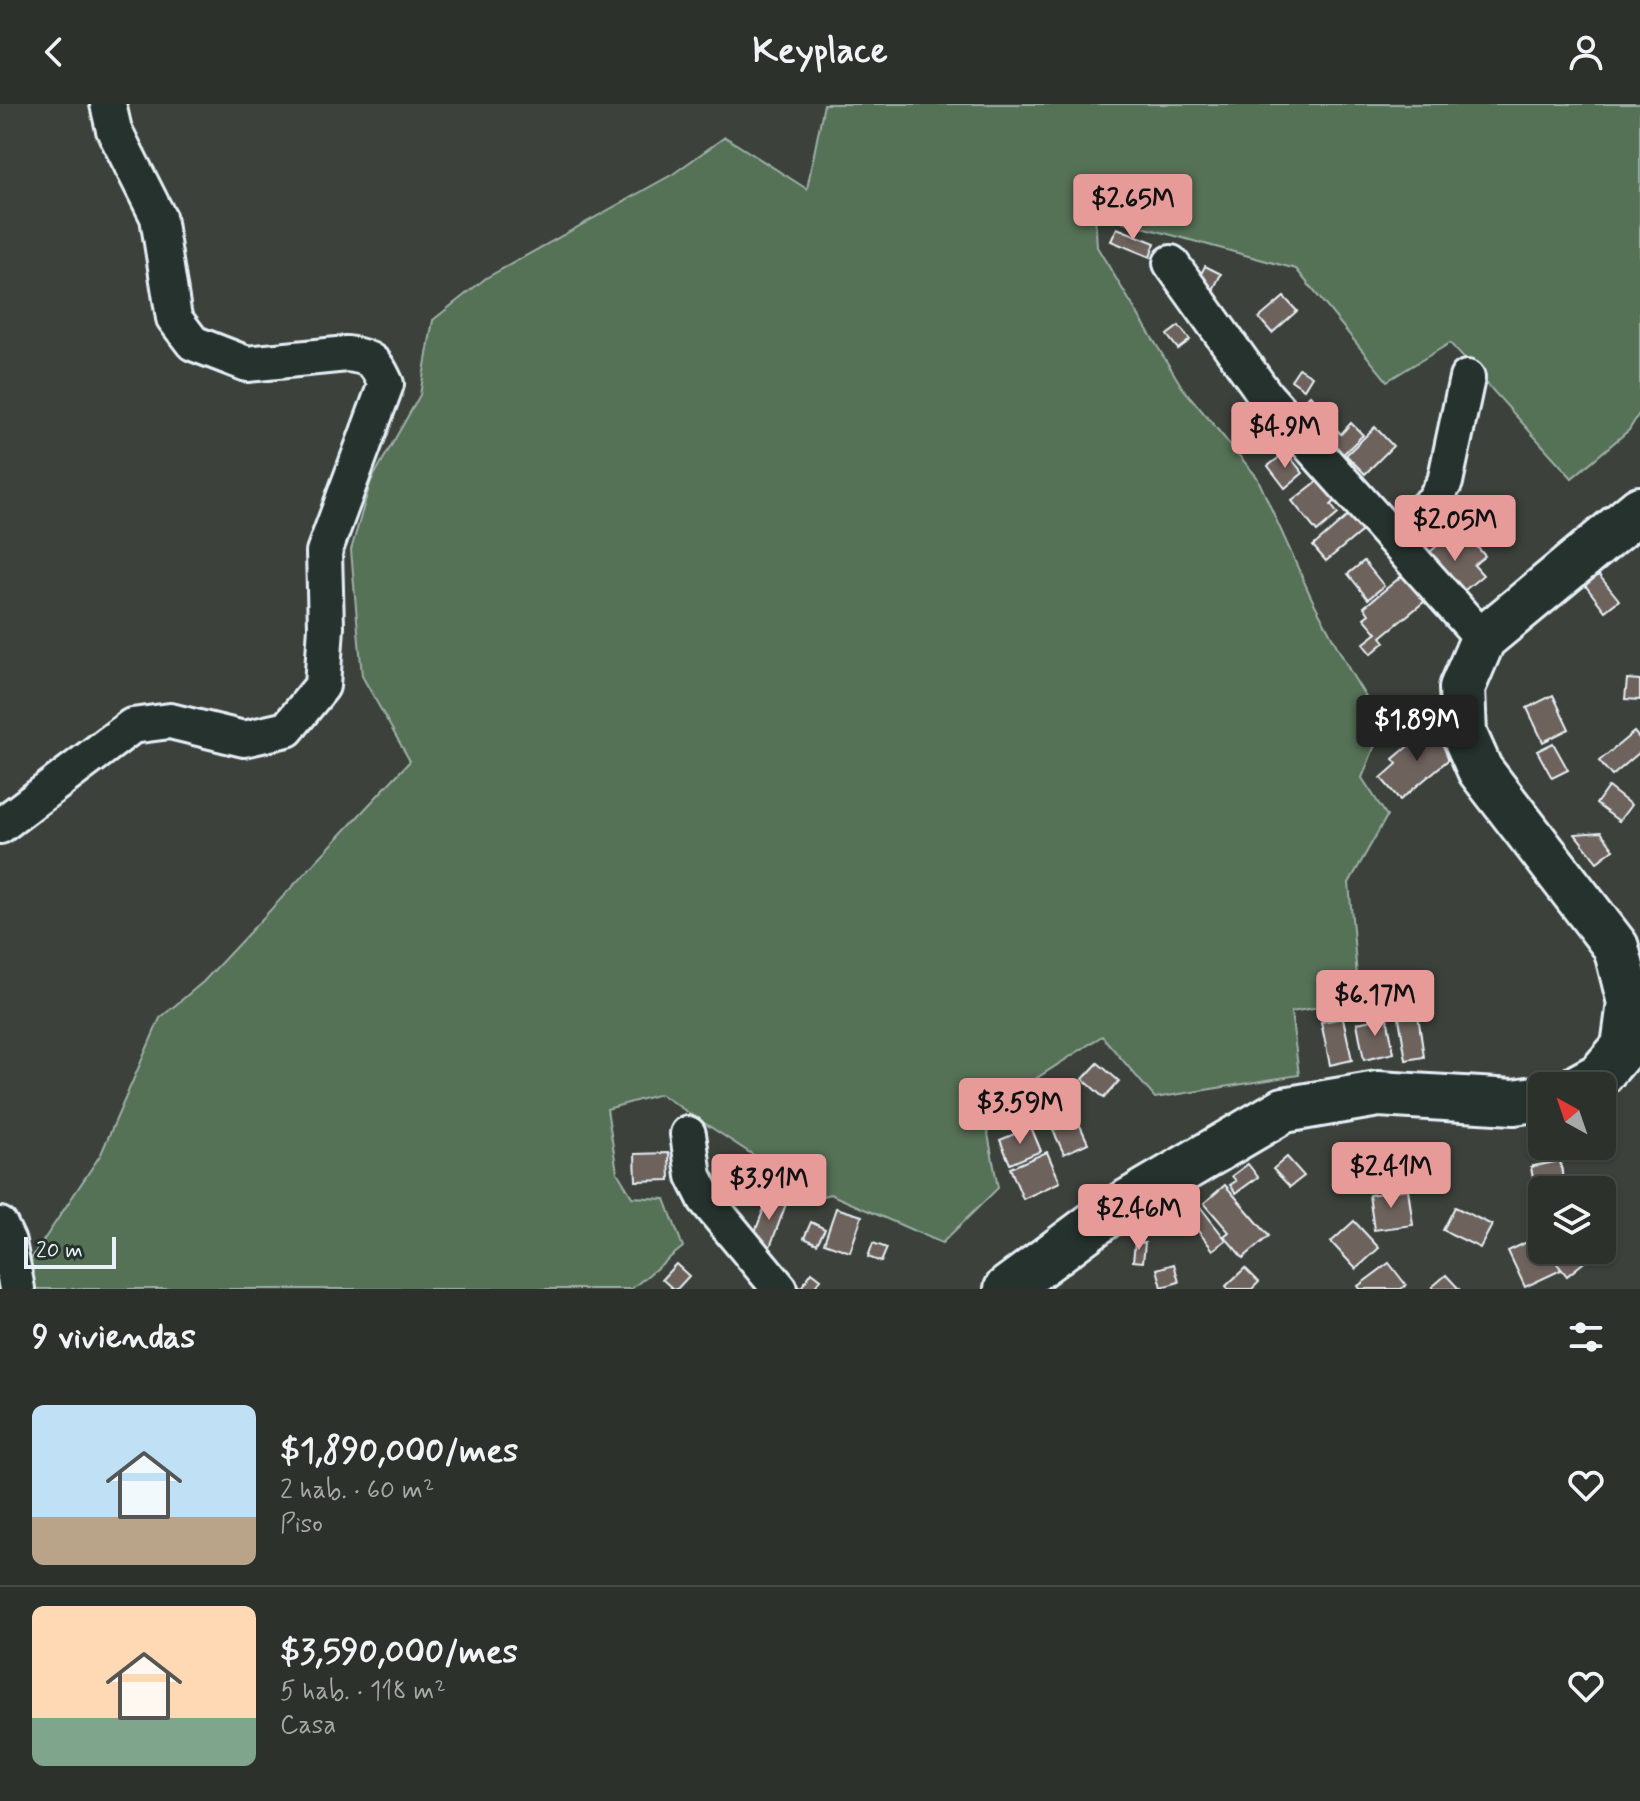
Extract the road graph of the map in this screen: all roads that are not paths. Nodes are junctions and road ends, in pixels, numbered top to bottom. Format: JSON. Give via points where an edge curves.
{"nodes":[{"id":1,"x":108,"y":104,"type":"edge"},
{"id":2,"x":1171,"y":263,"type":"dead end"},
{"id":3,"x":1467,"y":378,"type":"dead end"},
{"id":4,"x":1640,"y":509,"type":"edge"},
{"id":5,"x":1391,"y":536,"type":"junction"},
{"id":6,"x":1483,"y":639,"type":"junction"},
{"id":7,"x":0,"y":826,"type":"edge"},
{"id":8,"x":1603,"y":1072,"type":"edge"},
{"id":9,"x":1528,"y":1100,"type":"edge"},
{"id":10,"x":688,"y":1134,"type":"dead end"},
{"id":11,"x":0,"y":1225,"type":"edge"},
{"id":12,"x":17,"y":1289,"type":"edge"},
{"id":13,"x":780,"y":1289,"type":"edge"},
{"id":14,"x":1007,"y":1289,"type":"edge"}],
"edges":[{"from":1,"to":7,"type":"street","via":[[114,130],[158,217],[174,318],[193,343],[247,364],[361,356],[377,364],[386,384],[324,552],[322,686],[287,729],[244,739],[170,721],[132,726]]},
{"from":2,"to":5,"type":"street","via":[[1266,396]]},
{"from":3,"to":5,"type":"street","via":[[1445,482],[1433,502]]},
{"from":4,"to":6,"type":"street"},
{"from":5,"to":6,"type":"street"},
{"from":6,"to":8,"type":"street","via":[[1462,688],[1464,734],[1480,770],[1616,947],[1630,1003],[1624,1047]]},
{"from":9,"to":14,"type":"street","via":[[1378,1094],[1284,1110],[1109,1213]]},
{"from":10,"to":13,"type":"street","via":[[694,1176],[706,1200]]},
{"from":11,"to":12,"type":"street"}]}
